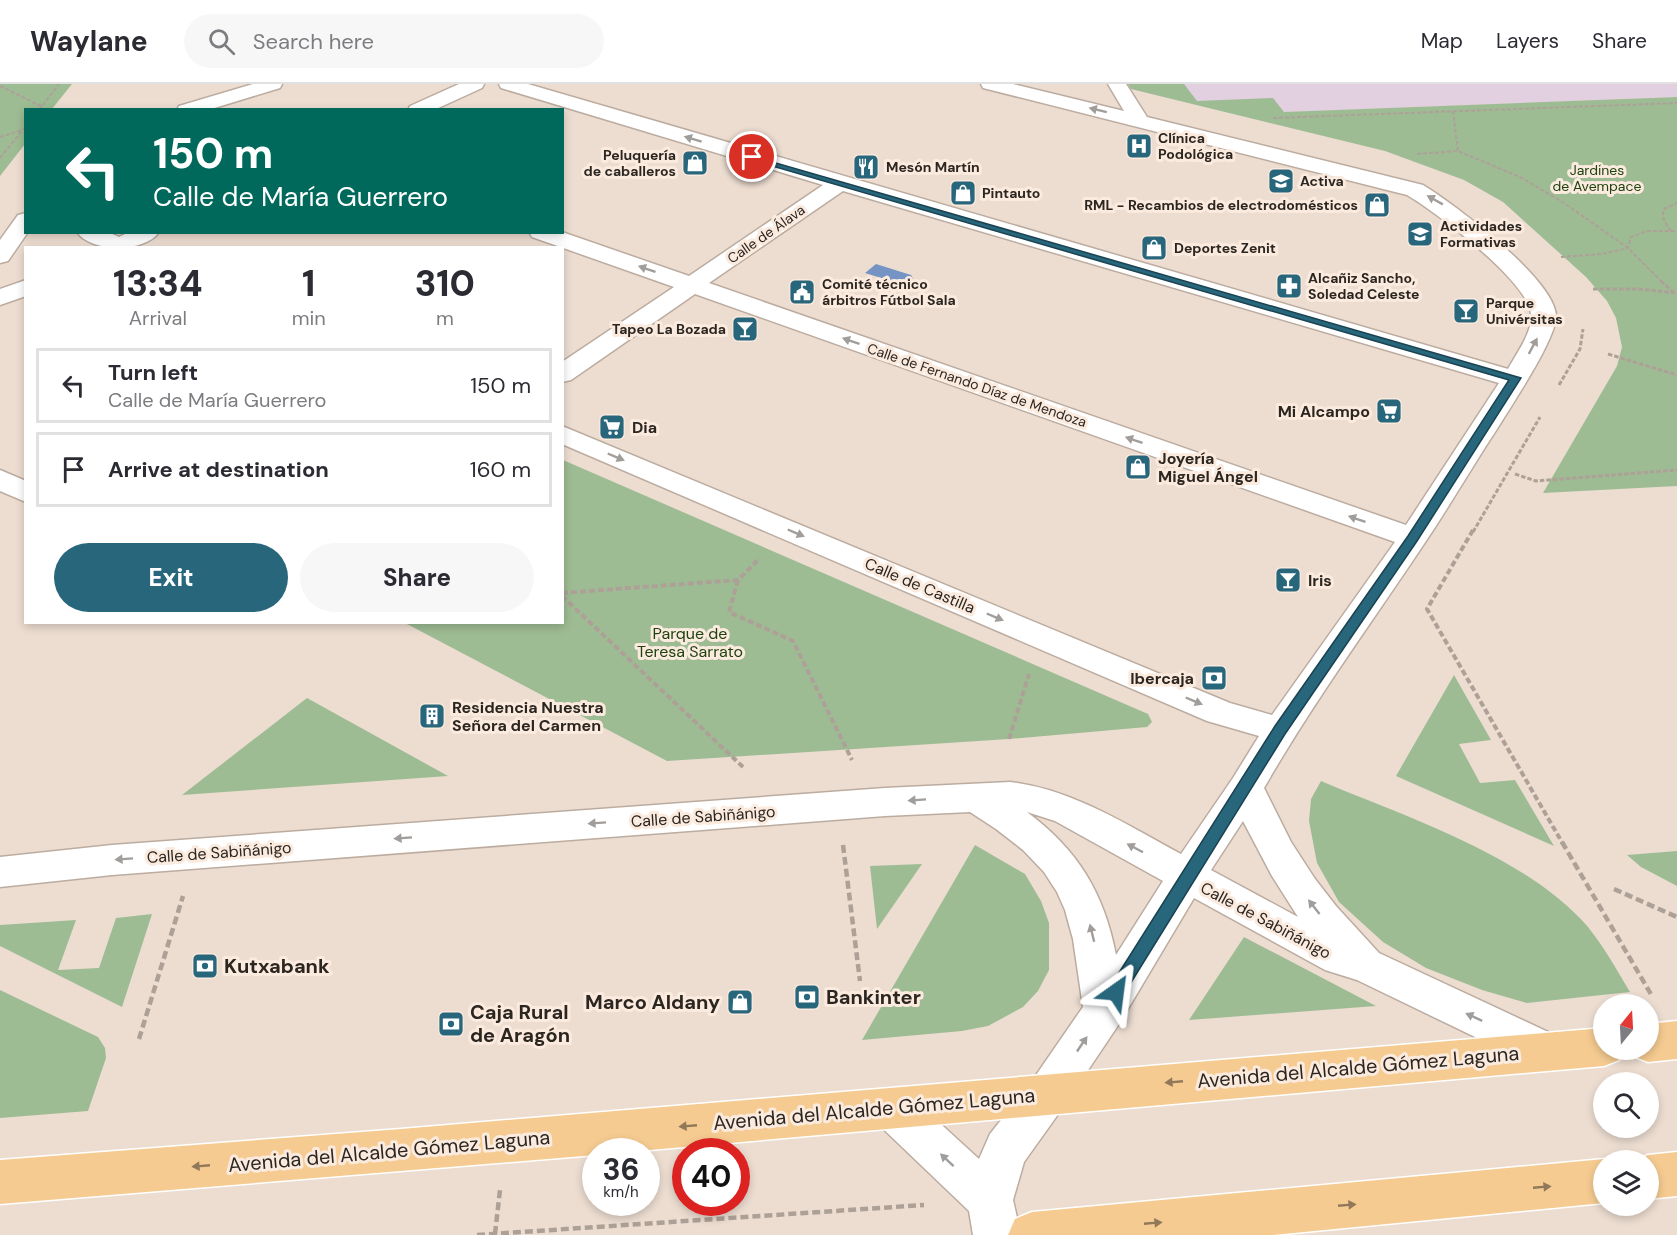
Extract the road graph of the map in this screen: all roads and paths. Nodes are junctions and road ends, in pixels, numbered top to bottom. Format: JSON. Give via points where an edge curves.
{"nodes":[{"id":1,"x":59,"y":84,"type":"edge"},
{"id":2,"x":273,"y":84,"type":"edge"},
{"id":3,"x":475,"y":84,"type":"edge"},
{"id":4,"x":508,"y":84,"type":"edge"},
{"id":5,"x":990,"y":84,"type":"edge"},
{"id":6,"x":1117,"y":84,"type":"edge"},
{"id":7,"x":0,"y":86,"type":"edge"},
{"id":8,"x":1677,"y":103,"type":"edge"},
{"id":9,"x":40,"y":108,"type":"edge"},
{"id":10,"x":193,"y":108,"type":"edge"},
{"id":11,"x":421,"y":108,"type":"edge"},
{"id":12,"x":1453,"y":111,"type":"junction"},
{"id":13,"x":1266,"y":118,"type":"dead end"},
{"id":14,"x":1139,"y":120,"type":"junction"},
{"id":15,"x":24,"y":129,"type":"edge"},
{"id":16,"x":0,"y":137,"type":"edge"},
{"id":17,"x":1458,"y":152,"type":"junction"},
{"id":18,"x":1410,"y":156,"type":"dead end"},
{"id":19,"x":0,"y":158,"type":"edge"},
{"id":20,"x":835,"y":186,"type":"dead end"},
{"id":21,"x":1677,"y":203,"type":"edge"},
{"id":22,"x":24,"y":223,"type":"edge"},
{"id":23,"x":1671,"y":231,"type":"junction"},
{"id":24,"x":1677,"y":231,"type":"edge"},
{"id":25,"x":92,"y":234,"type":"edge"},
{"id":26,"x":144,"y":234,"type":"edge"},
{"id":27,"x":546,"y":234,"type":"edge"},
{"id":28,"x":117,"y":246,"type":"edge"},
{"id":29,"x":121,"y":246,"type":"edge"},
{"id":30,"x":1629,"y":248,"type":"junction"},
{"id":31,"x":0,"y":256,"type":"edge"},
{"id":32,"x":1561,"y":256,"type":"dead end"},
{"id":33,"x":24,"y":288,"type":"edge"},
{"id":34,"x":1593,"y":289,"type":"dead end"},
{"id":35,"x":1676,"y":293,"type":"edge"},
{"id":36,"x":0,"y":298,"type":"edge"},
{"id":37,"x":1608,"y":354,"type":"dead end"},
{"id":38,"x":564,"y":373,"type":"edge"},
{"id":39,"x":1677,"y":375,"type":"edge"},
{"id":40,"x":1515,"y":378,"type":"junction"},
{"id":41,"x":564,"y":435,"type":"edge"},
{"id":42,"x":1677,"y":470,"type":"edge"},
{"id":43,"x":1515,"y":474,"type":"dead end"},
{"id":44,"x":0,"y":479,"type":"edge"},
{"id":45,"x":24,"y":492,"type":"edge"},
{"id":46,"x":788,"y":529,"type":"junction"},
{"id":47,"x":1413,"y":538,"type":"junction"},
{"id":48,"x":738,"y":580,"type":"junction"},
{"id":49,"x":564,"y":595,"type":"edge"},
{"id":50,"x":564,"y":597,"type":"edge"},
{"id":51,"x":1033,"y":664,"type":"dead end"},
{"id":52,"x":1280,"y":730,"type":"junction"},
{"id":53,"x":1009,"y":739,"type":"dead end"},
{"id":54,"x":852,"y":760,"type":"dead end"},
{"id":55,"x":743,"y":767,"type":"dead end"},
{"id":56,"x":1246,"y":788,"type":"junction"},
{"id":57,"x":976,"y":798,"type":"junction"},
{"id":58,"x":838,"y":806,"type":"junction"},
{"id":59,"x":196,"y":853,"type":"junction"},
{"id":60,"x":0,"y":872,"type":"edge"},
{"id":61,"x":1186,"y":877,"type":"junction"},
{"id":62,"x":1614,"y":889,"type":"dead end"},
{"id":63,"x":1677,"y":917,"type":"edge"},
{"id":64,"x":1367,"y":966,"type":"junction"},
{"id":65,"x":860,"y":981,"type":"dead end"},
{"id":66,"x":1104,"y":1011,"type":"junction"},
{"id":67,"x":139,"y":1039,"type":"dead end"},
{"id":68,"x":1677,"y":1040,"type":"edge"},
{"id":69,"x":1659,"y":1042,"type":"edge"},
{"id":70,"x":1593,"y":1048,"type":"edge"},
{"id":71,"x":1546,"y":1051,"type":"junction"},
{"id":72,"x":1049,"y":1092,"type":"junction"},
{"id":73,"x":893,"y":1109,"type":"junction"},
{"id":74,"x":1677,"y":1174,"type":"edge"},
{"id":75,"x":1659,"y":1176,"type":"edge"},
{"id":76,"x":0,"y":1182,"type":"edge"},
{"id":77,"x":1593,"y":1182,"type":"edge"},
{"id":78,"x":891,"y":1207,"type":"dead end"},
{"id":79,"x":1307,"y":1209,"type":"junction"},
{"id":80,"x":993,"y":1217,"type":"edge"},
{"id":81,"x":477,"y":1235,"type":"edge"},
{"id":82,"x":1032,"y":1235,"type":"edge"},
{"id":83,"x":1237,"y":1235,"type":"edge"}],
"edges":[{"from":1,"to":9,"type":"path"},
{"from":2,"to":10,"type":"street"},
{"from":3,"to":11,"type":"street"},
{"from":40,"to":4,"type":"street","one_way":true},
{"from":14,"to":5,"type":"street","one_way":true},
{"from":6,"to":14,"type":"street"},
{"from":7,"to":9,"type":"path"},
{"from":8,"to":12,"type":"path"},
{"from":12,"to":13,"type":"path"},
{"from":12,"to":17,"type":"path"},
{"from":40,"to":14,"type":"street","one_way":true,"via":[[1540,332],[1544,316],[1540,301],[1442,204],[1391,182]]},
{"from":15,"to":16,"type":"path"},
{"from":15,"to":19,"type":"path"},
{"from":17,"to":18,"type":"path"},
{"from":17,"to":30,"type":"path","via":[[1482,159],[1539,188]]},
{"from":20,"to":38,"type":"street","name":"Calle de Álava"},
{"from":21,"to":23,"type":"path","via":[[1664,208],[1662,213]]},
{"from":22,"to":31,"type":"street"},
{"from":23,"to":24,"type":"path"},
{"from":23,"to":30,"type":"path","via":[[1635,234]]},
{"from":25,"to":28,"type":"street"},
{"from":26,"to":29,"type":"street"},
{"from":47,"to":27,"type":"street","name":"Calle de Fernando Díaz de Mendoza","one_way":true},
{"from":30,"to":32,"type":"path"},
{"from":30,"to":35,"type":"path"},
{"from":33,"to":36,"type":"street"},
{"from":34,"to":35,"type":"path"},
{"from":37,"to":39,"type":"path"},
{"from":40,"to":47,"type":"street"},
{"from":41,"to":46,"type":"street","name":"Calle de Castilla","one_way":true},
{"from":42,"to":43,"type":"path","via":[[1536,481]]},
{"from":44,"to":45,"type":"street"},
{"from":46,"to":48,"type":"path"},
{"from":46,"to":52,"type":"street","name":"Calle de Castilla","one_way":true,"via":[[1219,712]]},
{"from":47,"to":52,"type":"street"},
{"from":48,"to":49,"type":"path"},
{"from":48,"to":54,"type":"path","via":[[729,612],[793,641]]},
{"from":50,"to":55,"type":"path"},
{"from":51,"to":53,"type":"path"},
{"from":52,"to":56,"type":"street"},
{"from":56,"to":61,"type":"street"},
{"from":64,"to":56,"type":"street","name":"Calle de Sabiñánigo","one_way":true,"via":[[1301,890]]},
{"from":57,"to":58,"type":"street","name":"Calle de Sabiñánigo","one_way":true},
{"from":61,"to":57,"type":"street","name":"Calle de Sabiñánigo","one_way":true,"via":[[1051,804],[1010,796]]},
{"from":66,"to":57,"type":"street","one_way":true,"via":[[1092,929],[1081,897],[1063,867],[1028,830]]},
{"from":58,"to":59,"type":"street","name":"Calle de Sabiñánigo","one_way":true},
{"from":58,"to":65,"type":"path"},
{"from":59,"to":60,"type":"street","name":"Calle de Sabiñánigo","one_way":true},
{"from":59,"to":67,"type":"path"},
{"from":61,"to":64,"type":"street","name":"Calle de Sabiñánigo","via":[[1339,958]]},
{"from":61,"to":66,"type":"street"},
{"from":62,"to":63,"type":"path"},
{"from":71,"to":64,"type":"street","name":"Calle de Sabiñánigo","one_way":true},
{"from":72,"to":66,"type":"street","one_way":true},
{"from":68,"to":69,"type":"main road"},
{"from":70,"to":71,"type":"main road","name":"Avenida del Alcalde Gómez Laguna"},
{"from":71,"to":72,"type":"main road","name":"Avenida del Alcalde Gómez Laguna","one_way":true},
{"from":72,"to":73,"type":"main road","name":"Avenida del Alcalde Gómez Laguna"},
{"from":72,"to":80,"type":"street","via":[[1006,1149],[995,1177]]},
{"from":73,"to":76,"type":"main road","name":"Avenida del Alcalde Gómez Laguna","one_way":true},
{"from":80,"to":73,"type":"street","one_way":true},
{"from":74,"to":75,"type":"main road"},
{"from":79,"to":77,"type":"main road","one_way":true},
{"from":78,"to":81,"type":"path"},
{"from":82,"to":79,"type":"main road","one_way":true},
{"from":79,"to":83,"type":"street","via":[[1251,1226]]}]}
